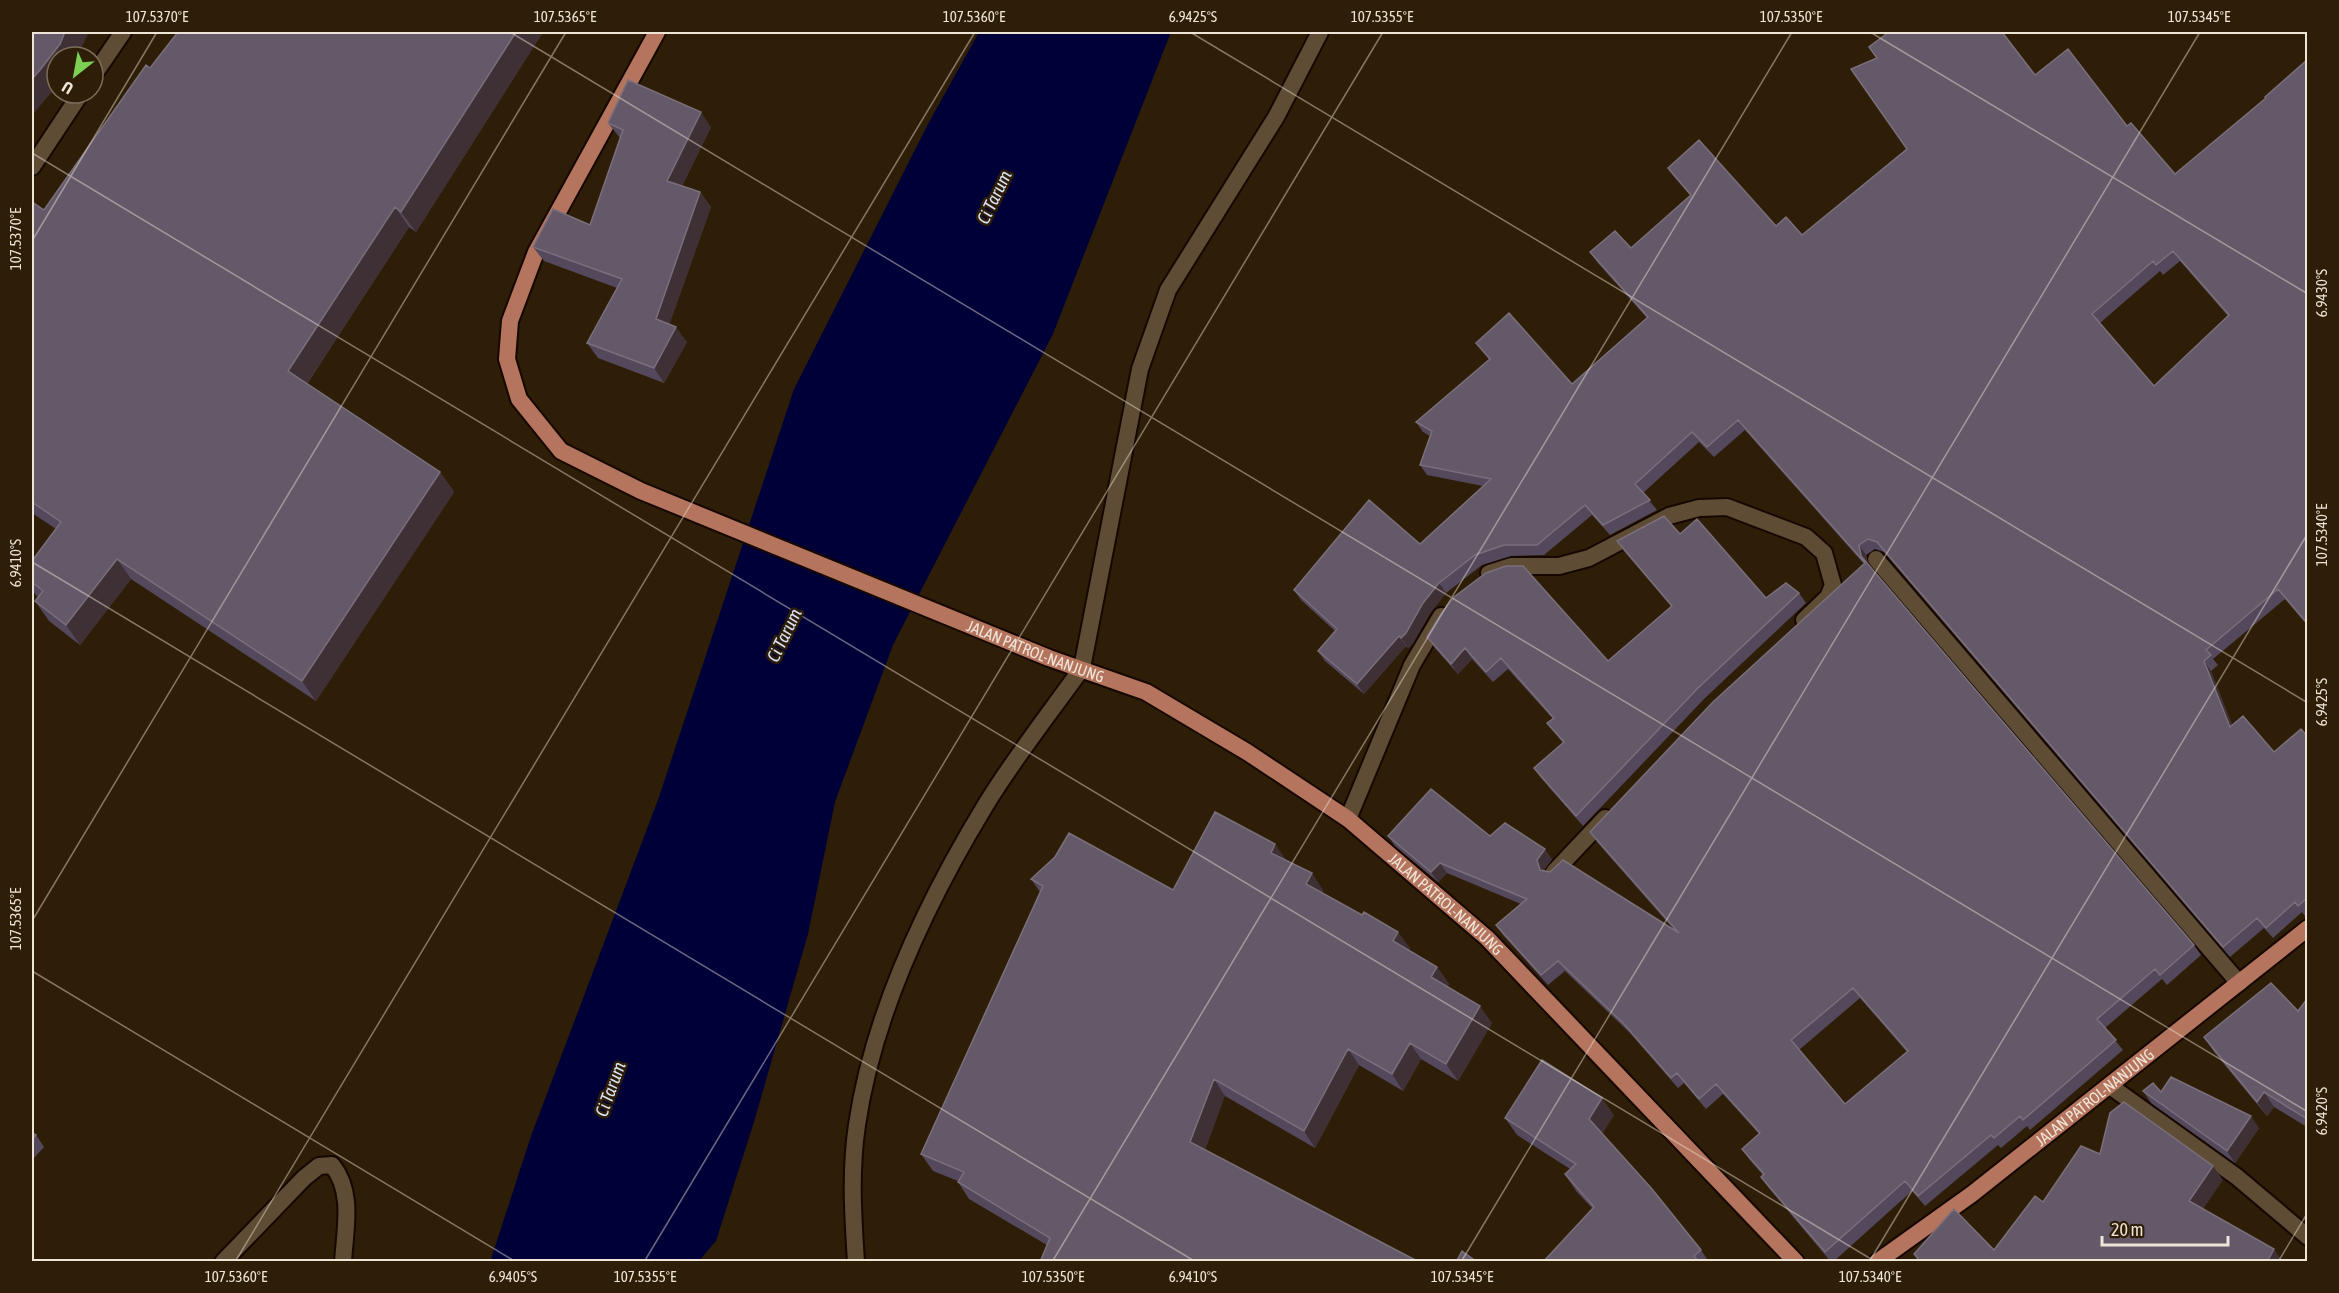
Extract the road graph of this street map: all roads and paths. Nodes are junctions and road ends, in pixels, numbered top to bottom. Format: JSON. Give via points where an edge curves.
{"nodes":[{"id":1,"x":123,"y":32,"type":"edge"},
{"id":2,"x":657,"y":32,"type":"edge"},
{"id":3,"x":1320,"y":32,"type":"edge"},
{"id":4,"x":105,"y":58,"type":"edge"},
{"id":5,"x":73,"y":105,"type":"edge"},
{"id":6,"x":32,"y":167,"type":"edge"},
{"id":7,"x":1876,"y":559,"type":"edge"},
{"id":8,"x":1472,"y":585,"type":"edge"},
{"id":9,"x":1449,"y":606,"type":"edge"},
{"id":10,"x":1790,"y":634,"type":"edge"},
{"id":11,"x":1082,"y":668,"type":"junction"},
{"id":12,"x":1617,"y":805,"type":"edge"},
{"id":13,"x":1348,"y":819,"type":"junction"},
{"id":14,"x":1554,"y":872,"type":"edge"},
{"id":15,"x":2307,"y":928,"type":"edge"},
{"id":16,"x":2239,"y":983,"type":"junction"},
{"id":17,"x":2110,"y":1086,"type":"junction"},
{"id":18,"x":2307,"y":1237,"type":"edge"},
{"id":19,"x":223,"y":1262,"type":"edge"},
{"id":20,"x":343,"y":1262,"type":"edge"},
{"id":21,"x":856,"y":1262,"type":"edge"},
{"id":22,"x":1796,"y":1262,"type":"edge"},
{"id":23,"x":1877,"y":1262,"type":"edge"}],
"edges":[{"from":1,"to":4,"type":"street"},
{"from":2,"to":11,"type":"main road","name":"JALAN PATROL-NANJUNG","via":[[536,252],[510,321],[507,359],[519,399],[561,451],[641,491],[1049,658]]},
{"from":3,"to":11,"type":"street","via":[[1276,117],[1168,290],[1140,369]]},
{"from":5,"to":6,"type":"street"},
{"from":7,"to":16,"type":"street"},
{"from":8,"to":10,"type":"street","via":[[1488,573],[1511,566],[1558,566],[1589,558],[1669,516],[1699,508],[1726,507],[1806,537],[1824,553],[1833,585],[1828,597]]},
{"from":9,"to":13,"type":"street","via":[[1412,665]]},
{"from":11,"to":13,"type":"main road","name":"JALAN PATROL-NANJUNG","via":[[1146,692]]},
{"from":11,"to":21,"type":"street","via":[[986,804],[933,898],[902,968],[872,1054],[857,1125],[851,1191]]},
{"from":12,"to":14,"type":"street"},
{"from":13,"to":22,"type":"main road","name":"JALAN PATROL-NANJUNG","via":[[1487,938]]},
{"from":15,"to":16,"type":"main road","name":"JALAN PATROL-NANJUNG"},
{"from":16,"to":17,"type":"main road","name":"JALAN PATROL-NANJUNG"},
{"from":17,"to":18,"type":"street","via":[[2230,1171]]},
{"from":17,"to":23,"type":"main road","name":"JALAN PATROL-NANJUNG"},
{"from":19,"to":20,"type":"street","via":[[304,1178],[319,1166],[332,1165],[341,1176],[347,1196]]}]}
